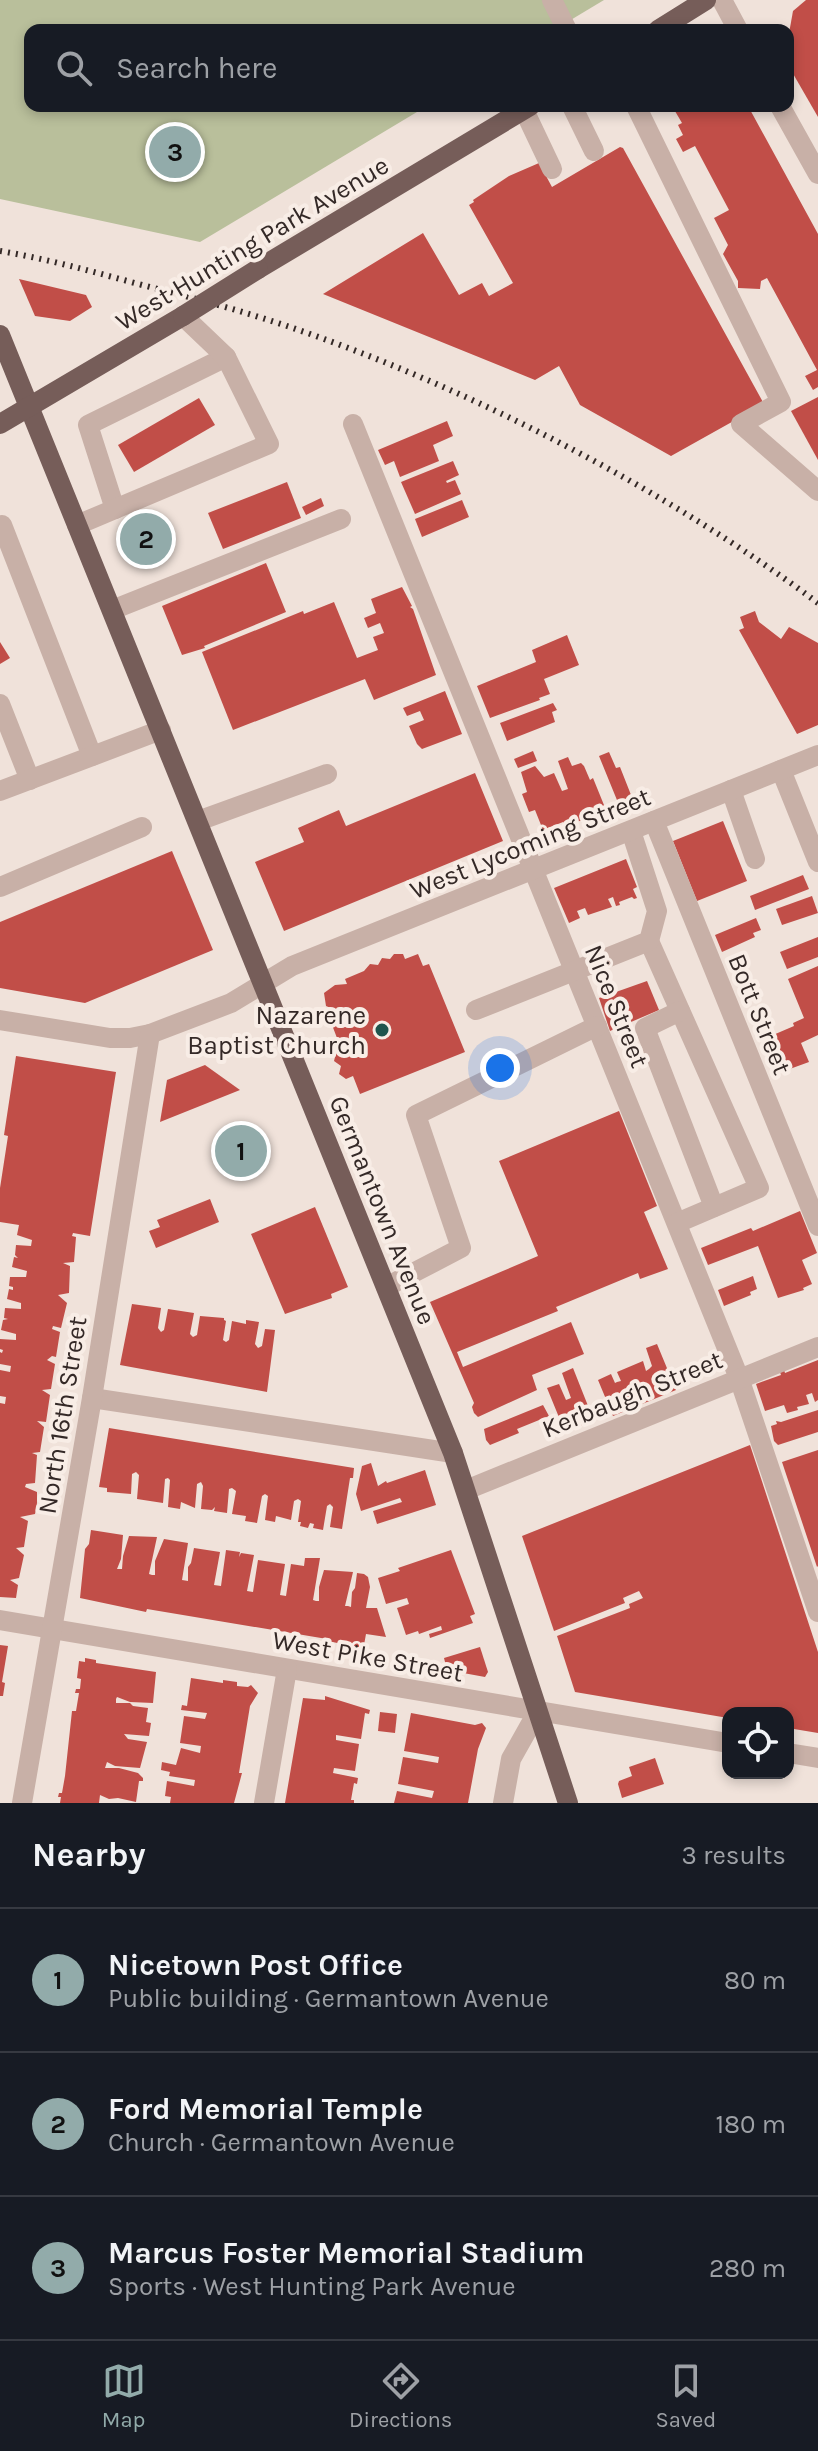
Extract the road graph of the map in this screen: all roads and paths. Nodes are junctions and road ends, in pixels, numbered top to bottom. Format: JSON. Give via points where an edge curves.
{"nodes":[{"id":1,"x":552,"y":0,"type":"edge"},
{"id":2,"x":706,"y":0,"type":"edge"},
{"id":3,"x":722,"y":0,"type":"edge"},
{"id":4,"x":564,"y":24,"type":"edge"},
{"id":5,"x":668,"y":24,"type":"edge"},
{"id":6,"x":735,"y":24,"type":"edge"},
{"id":7,"x":520,"y":112,"type":"edge"},
{"id":8,"x":529,"y":112,"type":"edge"},
{"id":9,"x":575,"y":112,"type":"edge"},
{"id":10,"x":639,"y":112,"type":"edge"},
{"id":11,"x":783,"y":112,"type":"edge"},
{"id":12,"x":594,"y":151,"type":"dead end"},
{"id":13,"x":552,"y":169,"type":"dead end"},
{"id":14,"x":817,"y":170,"type":"edge"},
{"id":15,"x":183,"y":316,"type":"junction"},
{"id":16,"x":0,"y":335,"type":"edge"},
{"id":17,"x":226,"y":357,"type":"junction"},
{"id":18,"x":29,"y":407,"type":"junction"},
{"id":19,"x":0,"y":424,"type":"edge"},
{"id":20,"x":353,"y":424,"type":"dead end"},
{"id":21,"x":818,"y":491,"type":"edge"},
{"id":22,"x":115,"y":509,"type":"junction"},
{"id":23,"x":341,"y":519,"type":"dead end"},
{"id":24,"x":77,"y":525,"type":"junction"},
{"id":25,"x":0,"y":526,"type":"edge"},
{"id":26,"x":112,"y":610,"type":"junction"},
{"id":27,"x":0,"y":704,"type":"edge"},
{"id":28,"x":161,"y":730,"type":"junction"},
{"id":29,"x":818,"y":755,"type":"edge"},
{"id":30,"x":92,"y":756,"type":"junction"},
{"id":31,"x":781,"y":770,"type":"junction"},
{"id":32,"x":327,"y":774,"type":"dead end"},
{"id":33,"x":30,"y":780,"type":"junction"},
{"id":34,"x":731,"y":790,"type":"junction"},
{"id":35,"x":0,"y":791,"type":"edge"},
{"id":36,"x":198,"y":821,"type":"junction"},
{"id":37,"x":654,"y":821,"type":"junction"},
{"id":38,"x":142,"y":827,"type":"dead end"},
{"id":39,"x":631,"y":831,"type":"junction"},
{"id":40,"x":755,"y":859,"type":"dead end"},
{"id":41,"x":818,"y":862,"type":"edge"},
{"id":42,"x":534,"y":869,"type":"junction"},
{"id":43,"x":0,"y":887,"type":"edge"},
{"id":44,"x":649,"y":941,"type":"junction"},
{"id":45,"x":575,"y":971,"type":"junction"},
{"id":46,"x":264,"y":983,"type":"junction"},
{"id":47,"x":476,"y":1010,"type":"dead end"},
{"id":48,"x":680,"y":1011,"type":"junction"},
{"id":49,"x":0,"y":1020,"type":"edge"},
{"id":50,"x":597,"y":1026,"type":"junction"},
{"id":51,"x":150,"y":1034,"type":"junction"},
{"id":52,"x":714,"y":1207,"type":"junction"},
{"id":53,"x":677,"y":1223,"type":"junction"},
{"id":54,"x":818,"y":1226,"type":"edge"},
{"id":55,"x":386,"y":1287,"type":"junction"},
{"id":56,"x":818,"y":1347,"type":"edge"},
{"id":57,"x":739,"y":1378,"type":"junction"},
{"id":58,"x":92,"y":1398,"type":"junction"},
{"id":59,"x":453,"y":1453,"type":"junction"},
{"id":60,"x":466,"y":1490,"type":"junction"},
{"id":61,"x":818,"y":1612,"type":"edge"},
{"id":62,"x":0,"y":1620,"type":"edge"},
{"id":63,"x":52,"y":1629,"type":"junction"},
{"id":64,"x":287,"y":1669,"type":"junction"},
{"id":65,"x":538,"y":1711,"type":"junction"},
{"id":66,"x":722,"y":1742,"type":"edge"},
{"id":67,"x":794,"y":1754,"type":"edge"},
{"id":68,"x":818,"y":1758,"type":"edge"},
{"id":69,"x":22,"y":1803,"type":"edge"},
{"id":70,"x":264,"y":1803,"type":"edge"},
{"id":71,"x":503,"y":1803,"type":"edge"},
{"id":72,"x":568,"y":1803,"type":"edge"}],
"edges":[{"from":1,"to":4,"type":"street"},
{"from":2,"to":5,"type":"main road"},
{"from":3,"to":6,"type":"street"},
{"from":7,"to":15,"type":"main road","name":"West Hunting Park Avenue","bridge":true},
{"from":8,"to":13,"type":"street"},
{"from":9,"to":12,"type":"street"},
{"from":10,"to":21,"type":"street","via":[[781,402],[741,424]]},
{"from":11,"to":14,"type":"street"},
{"from":15,"to":17,"type":"street"},
{"from":15,"to":18,"type":"main road","name":"West Hunting Park Avenue"},
{"from":16,"to":18,"type":"main road","name":"Germantown Avenue"},
{"from":17,"to":22,"type":"street","via":[[88,425]]},
{"from":17,"to":22,"type":"street","via":[[269,444]]},
{"from":18,"to":19,"type":"main road","name":"West Hunting Park Avenue"},
{"from":18,"to":24,"type":"main road","name":"Germantown Avenue"},
{"from":20,"to":42,"type":"street","name":"Nice Street"},
{"from":22,"to":24,"type":"street"},
{"from":23,"to":26,"type":"street"},
{"from":24,"to":26,"type":"main road","name":"Germantown Avenue"},
{"from":25,"to":30,"type":"street"},
{"from":26,"to":28,"type":"main road","name":"Germantown Avenue"},
{"from":27,"to":33,"type":"street"},
{"from":28,"to":30,"type":"street"},
{"from":28,"to":36,"type":"main road","name":"Germantown Avenue"},
{"from":29,"to":31,"type":"street","name":"West Lycoming Street"},
{"from":30,"to":33,"type":"street"},
{"from":31,"to":34,"type":"street","name":"West Lycoming Street"},
{"from":31,"to":41,"type":"street"},
{"from":32,"to":36,"type":"street"},
{"from":33,"to":35,"type":"street"},
{"from":34,"to":37,"type":"street","name":"West Lycoming Street"},
{"from":34,"to":40,"type":"street"},
{"from":36,"to":46,"type":"main road","name":"Germantown Avenue"},
{"from":37,"to":39,"type":"street","name":"West Lycoming Street"},
{"from":37,"to":54,"type":"street","name":"Bott Street"},
{"from":38,"to":43,"type":"street"},
{"from":39,"to":42,"type":"street","name":"West Lycoming Street"},
{"from":39,"to":44,"type":"street","via":[[657,911]]},
{"from":42,"to":45,"type":"street","name":"Nice Street"},
{"from":42,"to":46,"type":"street","name":"West Lycoming Street","via":[[292,966]]},
{"from":44,"to":45,"type":"street"},
{"from":44,"to":48,"type":"street"},
{"from":45,"to":47,"type":"street"},
{"from":45,"to":50,"type":"street","name":"Nice Street"},
{"from":46,"to":51,"type":"street","name":"West Lycoming Street","via":[[231,1003]]},
{"from":46,"to":55,"type":"main road","name":"Germantown Avenue"},
{"from":48,"to":52,"type":"street","via":[[645,1028]]},
{"from":48,"to":52,"type":"street","via":[[759,1188]]},
{"from":49,"to":51,"type":"street","name":"West Lycoming Street","via":[[110,1038]]},
{"from":50,"to":53,"type":"street","name":"Nice Street"},
{"from":50,"to":55,"type":"street","via":[[416,1115],[461,1248]]},
{"from":51,"to":58,"type":"street","name":"North 16th Street"},
{"from":52,"to":53,"type":"street"},
{"from":53,"to":57,"type":"street","name":"Nice Street"},
{"from":55,"to":59,"type":"main road","name":"Germantown Avenue"},
{"from":56,"to":57,"type":"street","name":"Kerbaugh Street"},
{"from":57,"to":60,"type":"street","name":"Kerbaugh Street"},
{"from":57,"to":61,"type":"street","name":"Nice Street"},
{"from":58,"to":59,"type":"street"},
{"from":58,"to":63,"type":"street","name":"North 16th Street"},
{"from":59,"to":60,"type":"main road","name":"Germantown Avenue"},
{"from":60,"to":65,"type":"main road","name":"Germantown Avenue"},
{"from":62,"to":63,"type":"street","name":"West Pike Street"},
{"from":63,"to":64,"type":"street","name":"West Pike Street"},
{"from":63,"to":69,"type":"street","name":"North 16th Street"},
{"from":64,"to":65,"type":"street","name":"West Pike Street"},
{"from":64,"to":70,"type":"street"},
{"from":65,"to":66,"type":"street","name":"West Pike Street"},
{"from":65,"to":71,"type":"street","via":[[511,1759]]},
{"from":65,"to":72,"type":"main road","name":"Germantown Avenue"},
{"from":67,"to":68,"type":"street"}]}
